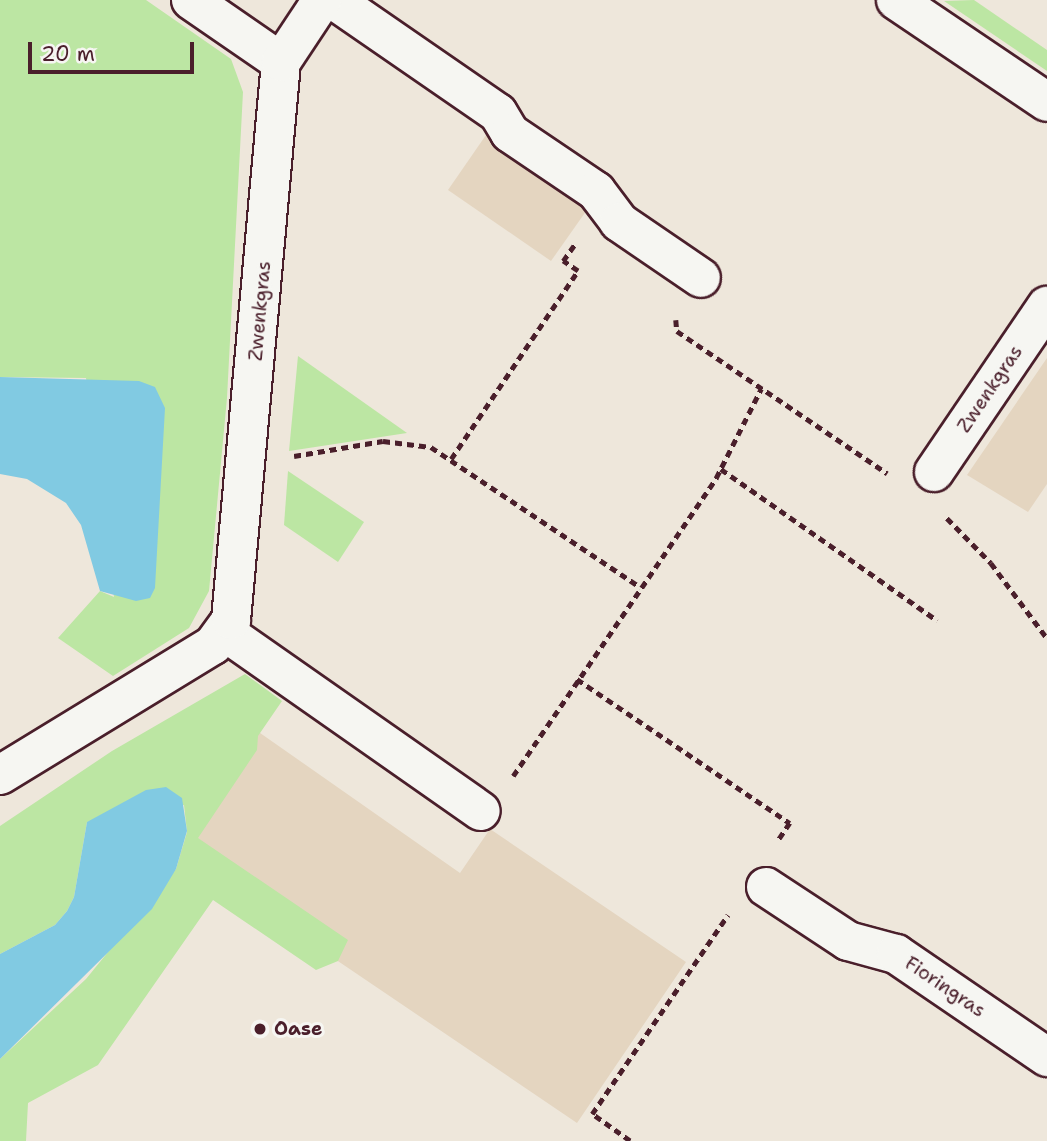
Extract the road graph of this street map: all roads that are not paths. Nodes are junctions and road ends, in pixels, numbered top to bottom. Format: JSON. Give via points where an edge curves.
{"nodes":[{"id":1,"x":191,"y":0,"type":"edge"},
{"id":2,"x":322,"y":0,"type":"edge"},
{"id":3,"x":334,"y":0,"type":"edge"},
{"id":4,"x":906,"y":3,"type":"edge"},
{"id":5,"x":281,"y":62,"type":"junction"},
{"id":6,"x":1047,"y":102,"type":"edge"},
{"id":7,"x":701,"y":278,"type":"road end"},
{"id":8,"x":1047,"y":306,"type":"edge"},
{"id":9,"x":936,"y":491,"type":"road end"},
{"id":10,"x":225,"y":632,"type":"junction"},
{"id":11,"x":0,"y":775,"type":"edge"},
{"id":12,"x":481,"y":811,"type":"dead end"},
{"id":13,"x":766,"y":887,"type":"dead end"},
{"id":14,"x":1047,"y":1057,"type":"edge"}],
"edges":[{"from":1,"to":5,"type":"street"},
{"from":2,"to":5,"type":"street","name":"Zwenkgras"},
{"from":3,"to":7,"type":"street","via":[[498,113],[510,133],[596,191],[619,222]]},
{"from":4,"to":6,"type":"street"},
{"from":5,"to":10,"type":"street","name":"Zwenkgras","via":[[234,607]]},
{"from":8,"to":9,"type":"street","name":"Zwenkgras"},
{"from":10,"to":11,"type":"street","via":[[213,645]]},
{"from":10,"to":12,"type":"street"},
{"from":13,"to":14,"type":"street","name":"Fioringras","via":[[848,942],[896,954]]}]}
